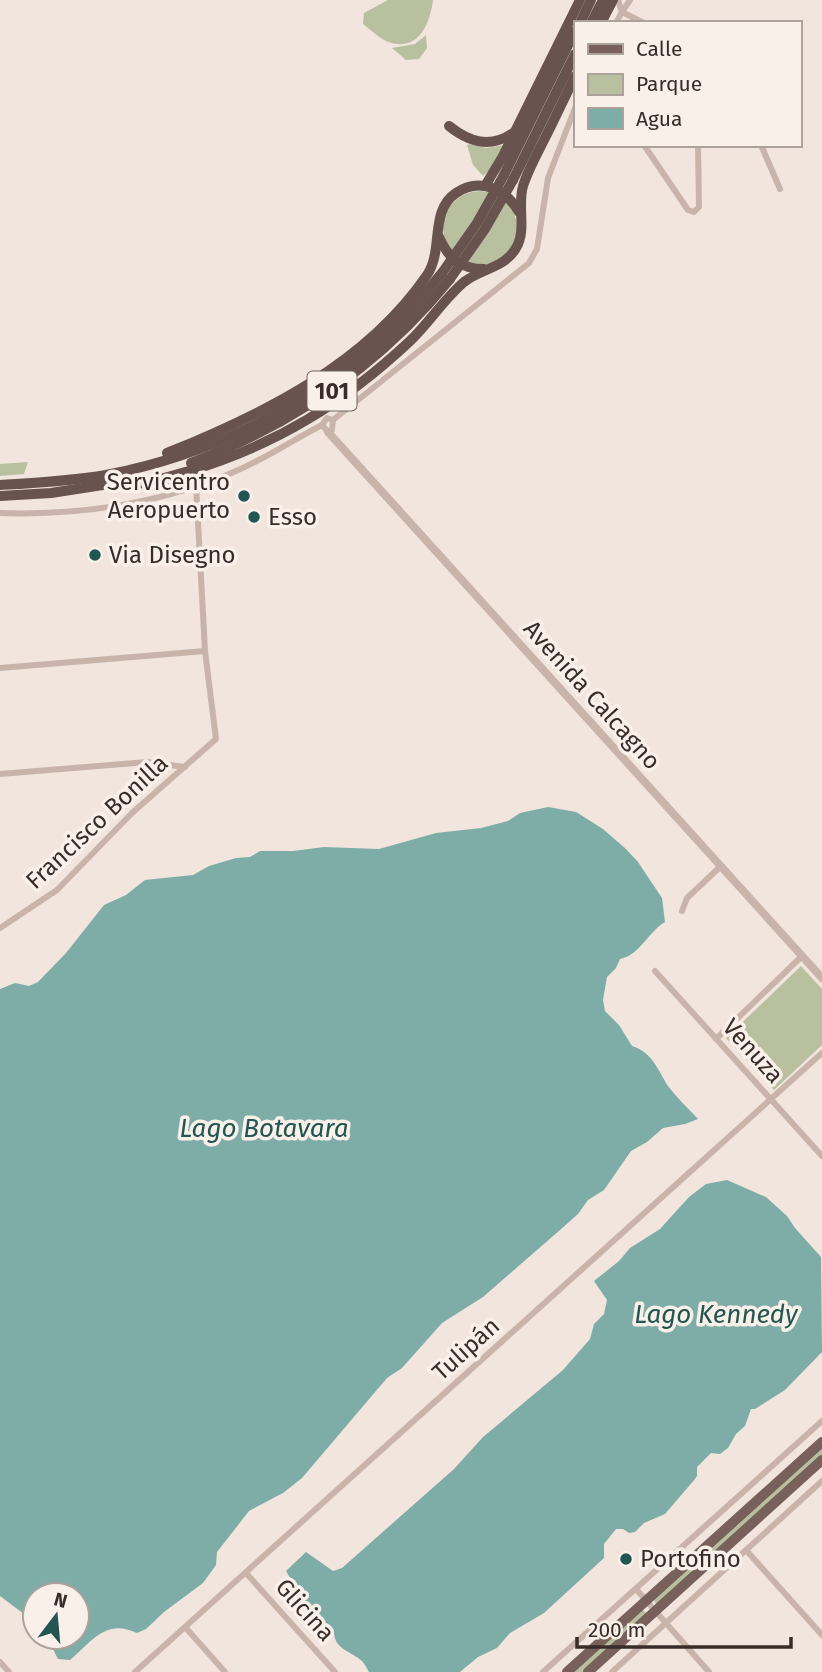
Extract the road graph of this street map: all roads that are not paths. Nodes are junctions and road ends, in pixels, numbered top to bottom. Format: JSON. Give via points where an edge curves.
{"nodes":[{"id":1,"x":580,"y":0,"type":"edge"},
{"id":2,"x":591,"y":0,"type":"edge"},
{"id":3,"x":603,"y":0,"type":"edge"},
{"id":4,"x":612,"y":0,"type":"edge"},
{"id":5,"x":618,"y":0,"type":"edge"},
{"id":6,"x":630,"y":0,"type":"edge"},
{"id":7,"x":622,"y":12,"type":"junction"},
{"id":8,"x":581,"y":21,"type":"edge"},
{"id":9,"x":592,"y":21,"type":"edge"},
{"id":10,"x":602,"y":21,"type":"edge"},
{"id":11,"x":618,"y":21,"type":"edge"},
{"id":12,"x":640,"y":21,"type":"edge"},
{"id":13,"x":574,"y":33,"type":"edge"},
{"id":14,"x":574,"y":56,"type":"edge"},
{"id":15,"x":574,"y":78,"type":"edge"},
{"id":16,"x":574,"y":111,"type":"edge"},
{"id":17,"x":449,"y":126,"type":"dead end"},
{"id":18,"x":515,"y":132,"type":"junction"},
{"id":19,"x":645,"y":147,"type":"edge"},
{"id":20,"x":698,"y":147,"type":"edge"},
{"id":21,"x":762,"y":147,"type":"edge"},
{"id":22,"x":508,"y":177,"type":"junction"},
{"id":23,"x":485,"y":186,"type":"junction"},
{"id":24,"x":780,"y":189,"type":"dead end"},
{"id":25,"x":520,"y":214,"type":"junction"},
{"id":26,"x":522,"y":234,"type":"junction"},
{"id":27,"x":539,"y":234,"type":"junction"},
{"id":28,"x":439,"y":237,"type":"junction"},
{"id":29,"x":487,"y":269,"type":"junction"},
{"id":30,"x":446,"y":276,"type":"junction"},
{"id":31,"x":330,"y":429,"type":"junction"},
{"id":32,"x":154,"y":463,"type":"junction"},
{"id":33,"x":116,"y":484,"type":"junction"},
{"id":34,"x":0,"y":485,"type":"edge"},
{"id":35,"x":132,"y":485,"type":"junction"},
{"id":36,"x":196,"y":485,"type":"junction"},
{"id":37,"x":0,"y":496,"type":"edge"},
{"id":38,"x":0,"y":513,"type":"edge"},
{"id":39,"x":205,"y":651,"type":"junction"},
{"id":40,"x":0,"y":668,"type":"edge"},
{"id":41,"x":185,"y":767,"type":"junction"},
{"id":42,"x":0,"y":774,"type":"edge"},
{"id":43,"x":721,"y":866,"type":"junction"},
{"id":44,"x":681,"y":911,"type":"dead end"},
{"id":45,"x":0,"y":928,"type":"edge"},
{"id":46,"x":802,"y":956,"type":"junction"},
{"id":47,"x":655,"y":971,"type":"dead end"},
{"id":48,"x":822,"y":978,"type":"edge"},
{"id":49,"x":716,"y":1038,"type":"junction"},
{"id":50,"x":822,"y":1053,"type":"edge"},
{"id":51,"x":772,"y":1100,"type":"junction"},
{"id":52,"x":822,"y":1156,"type":"edge"},
{"id":53,"x":822,"y":1421,"type":"edge"},
{"id":54,"x":822,"y":1442,"type":"edge"},
{"id":55,"x":822,"y":1460,"type":"edge"},
{"id":56,"x":821,"y":1483,"type":"edge"},
{"id":57,"x":747,"y":1550,"type":"junction"},
{"id":58,"x":246,"y":1573,"type":"junction"},
{"id":59,"x":636,"y":1588,"type":"junction"},
{"id":60,"x":646,"y":1601,"type":"junction"},
{"id":61,"x":656,"y":1612,"type":"junction"},
{"id":62,"x":665,"y":1624,"type":"junction"},
{"id":63,"x":186,"y":1628,"type":"junction"},
{"id":64,"x":822,"y":1635,"type":"edge"},
{"id":65,"x":0,"y":1662,"type":"edge"},
{"id":66,"x":9,"y":1672,"type":"edge"},
{"id":67,"x":135,"y":1672,"type":"edge"},
{"id":68,"x":225,"y":1672,"type":"edge"},
{"id":69,"x":335,"y":1672,"type":"edge"},
{"id":70,"x":543,"y":1672,"type":"edge"},
{"id":71,"x":568,"y":1672,"type":"edge"},
{"id":72,"x":588,"y":1672,"type":"edge"},
{"id":73,"x":612,"y":1672,"type":"edge"},
{"id":74,"x":709,"y":1672,"type":"edge"}],
"edges":[{"from":1,"to":18,"type":"highway"},
{"from":2,"to":8,"type":"highway"},
{"from":3,"to":9,"type":"highway"},
{"from":4,"to":10,"type":"highway"},
{"from":5,"to":7,"type":"street"},
{"from":6,"to":7,"type":"street"},
{"from":7,"to":11,"type":"street"},
{"from":7,"to":12,"type":"street"},
{"from":13,"to":22,"type":"highway","number":"101"},
{"from":14,"to":22,"type":"highway","number":"101"},
{"from":15,"to":25,"type":"highway","via":[[528,172]]},
{"from":16,"to":27,"type":"street","via":[[548,177]]},
{"from":17,"to":18,"type":"highway","via":[[489,143]]},
{"from":18,"to":23,"type":"highway"},
{"from":19,"to":20,"type":"street","via":[[688,210],[694,212],[699,207]]},
{"from":21,"to":24,"type":"street"},
{"from":22,"to":30,"type":"highway","number":"101","bridge":true,"via":[[485,229]]},
{"from":23,"to":25,"type":"highway","via":[[504,194]]},
{"from":23,"to":28,"type":"highway","via":[[468,187],[446,202],[439,219]]},
{"from":25,"to":26,"type":"highway"},
{"from":26,"to":27,"type":"street"},
{"from":26,"to":29,"type":"highway","via":[[510,257]]},
{"from":27,"to":31,"type":"street","via":[[529,263]]},
{"from":28,"to":29,"type":"highway","via":[[445,252],[457,263]]},
{"from":28,"to":32,"type":"highway","via":[[429,273],[380,328],[336,365],[261,412],[164,454]]},
{"from":29,"to":35,"type":"highway","via":[[465,282],[389,360],[312,418],[239,454]]},
{"from":30,"to":32,"type":"highway","number":"101","via":[[389,332],[310,394],[216,443]]},
{"from":30,"to":33,"type":"highway","number":"101","via":[[416,318],[379,354],[296,415],[219,453]]},
{"from":31,"to":36,"type":"street"},
{"from":31,"to":43,"type":"street","name":"Avenida Calcagno"},
{"from":32,"to":34,"type":"highway","number":"101","via":[[82,478]]},
{"from":33,"to":35,"type":"highway"},
{"from":33,"to":37,"type":"highway","number":"101"},
{"from":35,"to":36,"type":"street"},
{"from":36,"to":38,"type":"street","via":[[103,507]]},
{"from":36,"to":39,"type":"street"},
{"from":39,"to":40,"type":"street"},
{"from":39,"to":41,"type":"street","name":"Francisco Bonilla","via":[[216,739]]},
{"from":41,"to":42,"type":"street","via":[[147,762]]},
{"from":41,"to":45,"type":"street","name":"Francisco Bonilla","via":[[132,813],[57,890]]},
{"from":43,"to":44,"type":"street","via":[[687,898]]},
{"from":43,"to":46,"type":"street","name":"Avenida Calcagno"},
{"from":46,"to":48,"type":"street","name":"Avenida Calcagno"},
{"from":46,"to":49,"type":"street"},
{"from":47,"to":49,"type":"street","name":"Venuza"},
{"from":49,"to":51,"type":"street","name":"Venuza"},
{"from":50,"to":51,"type":"street","name":"Tulipán"},
{"from":51,"to":52,"type":"street","name":"Venuza"},
{"from":51,"to":58,"type":"street","name":"Tulipán"},
{"from":53,"to":59,"type":"street"},
{"from":54,"to":60,"type":"main road"},
{"from":55,"to":61,"type":"main road"},
{"from":56,"to":57,"type":"street"},
{"from":57,"to":62,"type":"street"},
{"from":57,"to":64,"type":"street"},
{"from":58,"to":63,"type":"street","name":"Tulipán"},
{"from":58,"to":69,"type":"street","name":"Glicina"},
{"from":59,"to":60,"type":"street"},
{"from":59,"to":70,"type":"street"},
{"from":60,"to":61,"type":"street"},
{"from":60,"to":71,"type":"main road"},
{"from":61,"to":62,"type":"street"},
{"from":61,"to":72,"type":"main road"},
{"from":62,"to":73,"type":"street"},
{"from":62,"to":74,"type":"street"},
{"from":63,"to":67,"type":"street","name":"Tulipán"},
{"from":63,"to":68,"type":"street"},
{"from":65,"to":66,"type":"street"}]}
